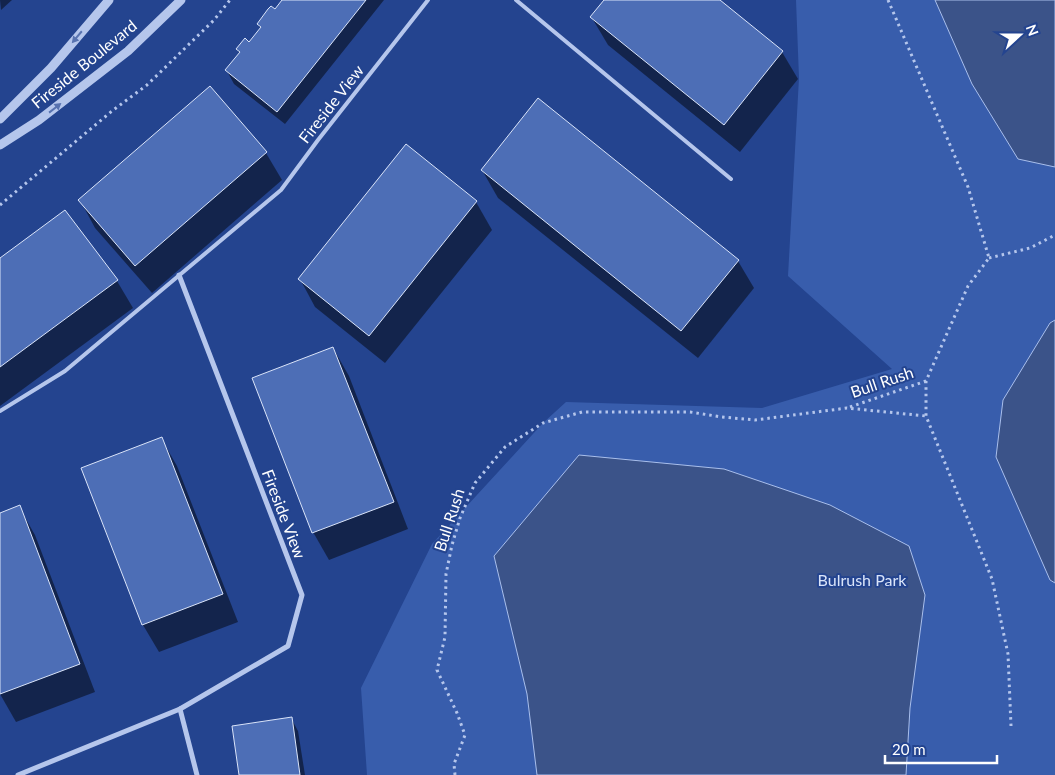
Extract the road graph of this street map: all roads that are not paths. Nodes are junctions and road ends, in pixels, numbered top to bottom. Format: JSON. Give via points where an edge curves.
{"nodes":[{"id":1,"x":109,"y":0,"type":"edge"},
{"id":2,"x":181,"y":0,"type":"edge"},
{"id":3,"x":428,"y":0,"type":"edge"},
{"id":4,"x":516,"y":0,"type":"edge"},
{"id":5,"x":0,"y":119,"type":"edge"},
{"id":6,"x":0,"y":145,"type":"edge"},
{"id":7,"x":731,"y":179,"type":"dead end"},
{"id":8,"x":179,"y":275,"type":"junction"},
{"id":9,"x":0,"y":410,"type":"edge"},
{"id":10,"x":180,"y":709,"type":"junction"},
{"id":11,"x":18,"y":775,"type":"edge"},
{"id":12,"x":197,"y":775,"type":"edge"}],
"edges":[{"from":1,"to":5,"type":"street","name":"Fireside Boulevard","one_way":true,"via":[[51,68]]},
{"from":6,"to":2,"type":"street","name":"Fireside Boulevard","one_way":true,"via":[[39,120],[128,51]]},
{"from":3,"to":8,"type":"lane","name":"Fireside View","via":[[281,190]]},
{"from":4,"to":7,"type":"lane"},
{"from":8,"to":9,"type":"lane","name":"Fireside View","via":[[65,371]]},
{"from":8,"to":10,"type":"street","name":"Fireside View","via":[[302,595],[288,646]]},
{"from":10,"to":11,"type":"street","name":"Fireside View"},
{"from":10,"to":12,"type":"street"}]}
